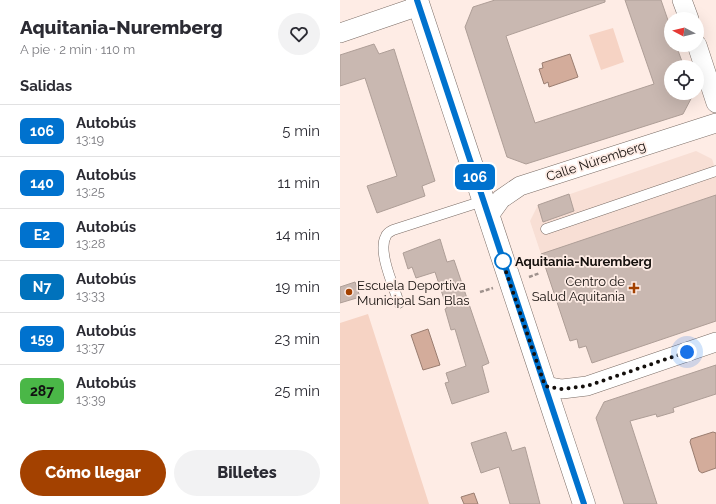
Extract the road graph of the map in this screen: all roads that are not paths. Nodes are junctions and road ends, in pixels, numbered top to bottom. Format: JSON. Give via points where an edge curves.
{"nodes":[{"id":1,"x":682,"y":0,"type":"edge"},
{"id":2,"x":418,"y":3,"type":"edge"},
{"id":3,"x":686,"y":12,"type":"edge"},
{"id":4,"x":340,"y":33,"type":"edge"},
{"id":5,"x":699,"y":52,"type":"edge"},
{"id":6,"x":716,"y":103,"type":"edge"},
{"id":7,"x":716,"y":123,"type":"edge"},
{"id":8,"x":716,"y":171,"type":"edge"},
{"id":9,"x":486,"y":209,"type":"junction"},
{"id":10,"x":546,"y":229,"type":"dead end"},
{"id":11,"x":399,"y":303,"type":"dead end"},
{"id":12,"x":716,"y":342,"type":"edge"},
{"id":13,"x":545,"y":386,"type":"junction"},
{"id":14,"x":584,"y":504,"type":"edge"}],
"edges":[{"from":1,"to":3,"type":"street"},
{"from":2,"to":4,"type":"street"},
{"from":2,"to":9,"type":"street"},
{"from":5,"to":6,"type":"street"},
{"from":7,"to":9,"type":"street","name":"Calle Núremberg","via":[[520,186]]},
{"from":8,"to":10,"type":"lane"},
{"from":9,"to":11,"type":"lane","via":[[393,230],[386,235],[383,254]]},
{"from":9,"to":13,"type":"street"},
{"from":12,"to":13,"type":"street","via":[[587,386],[562,389]]},
{"from":13,"to":14,"type":"street"}]}
